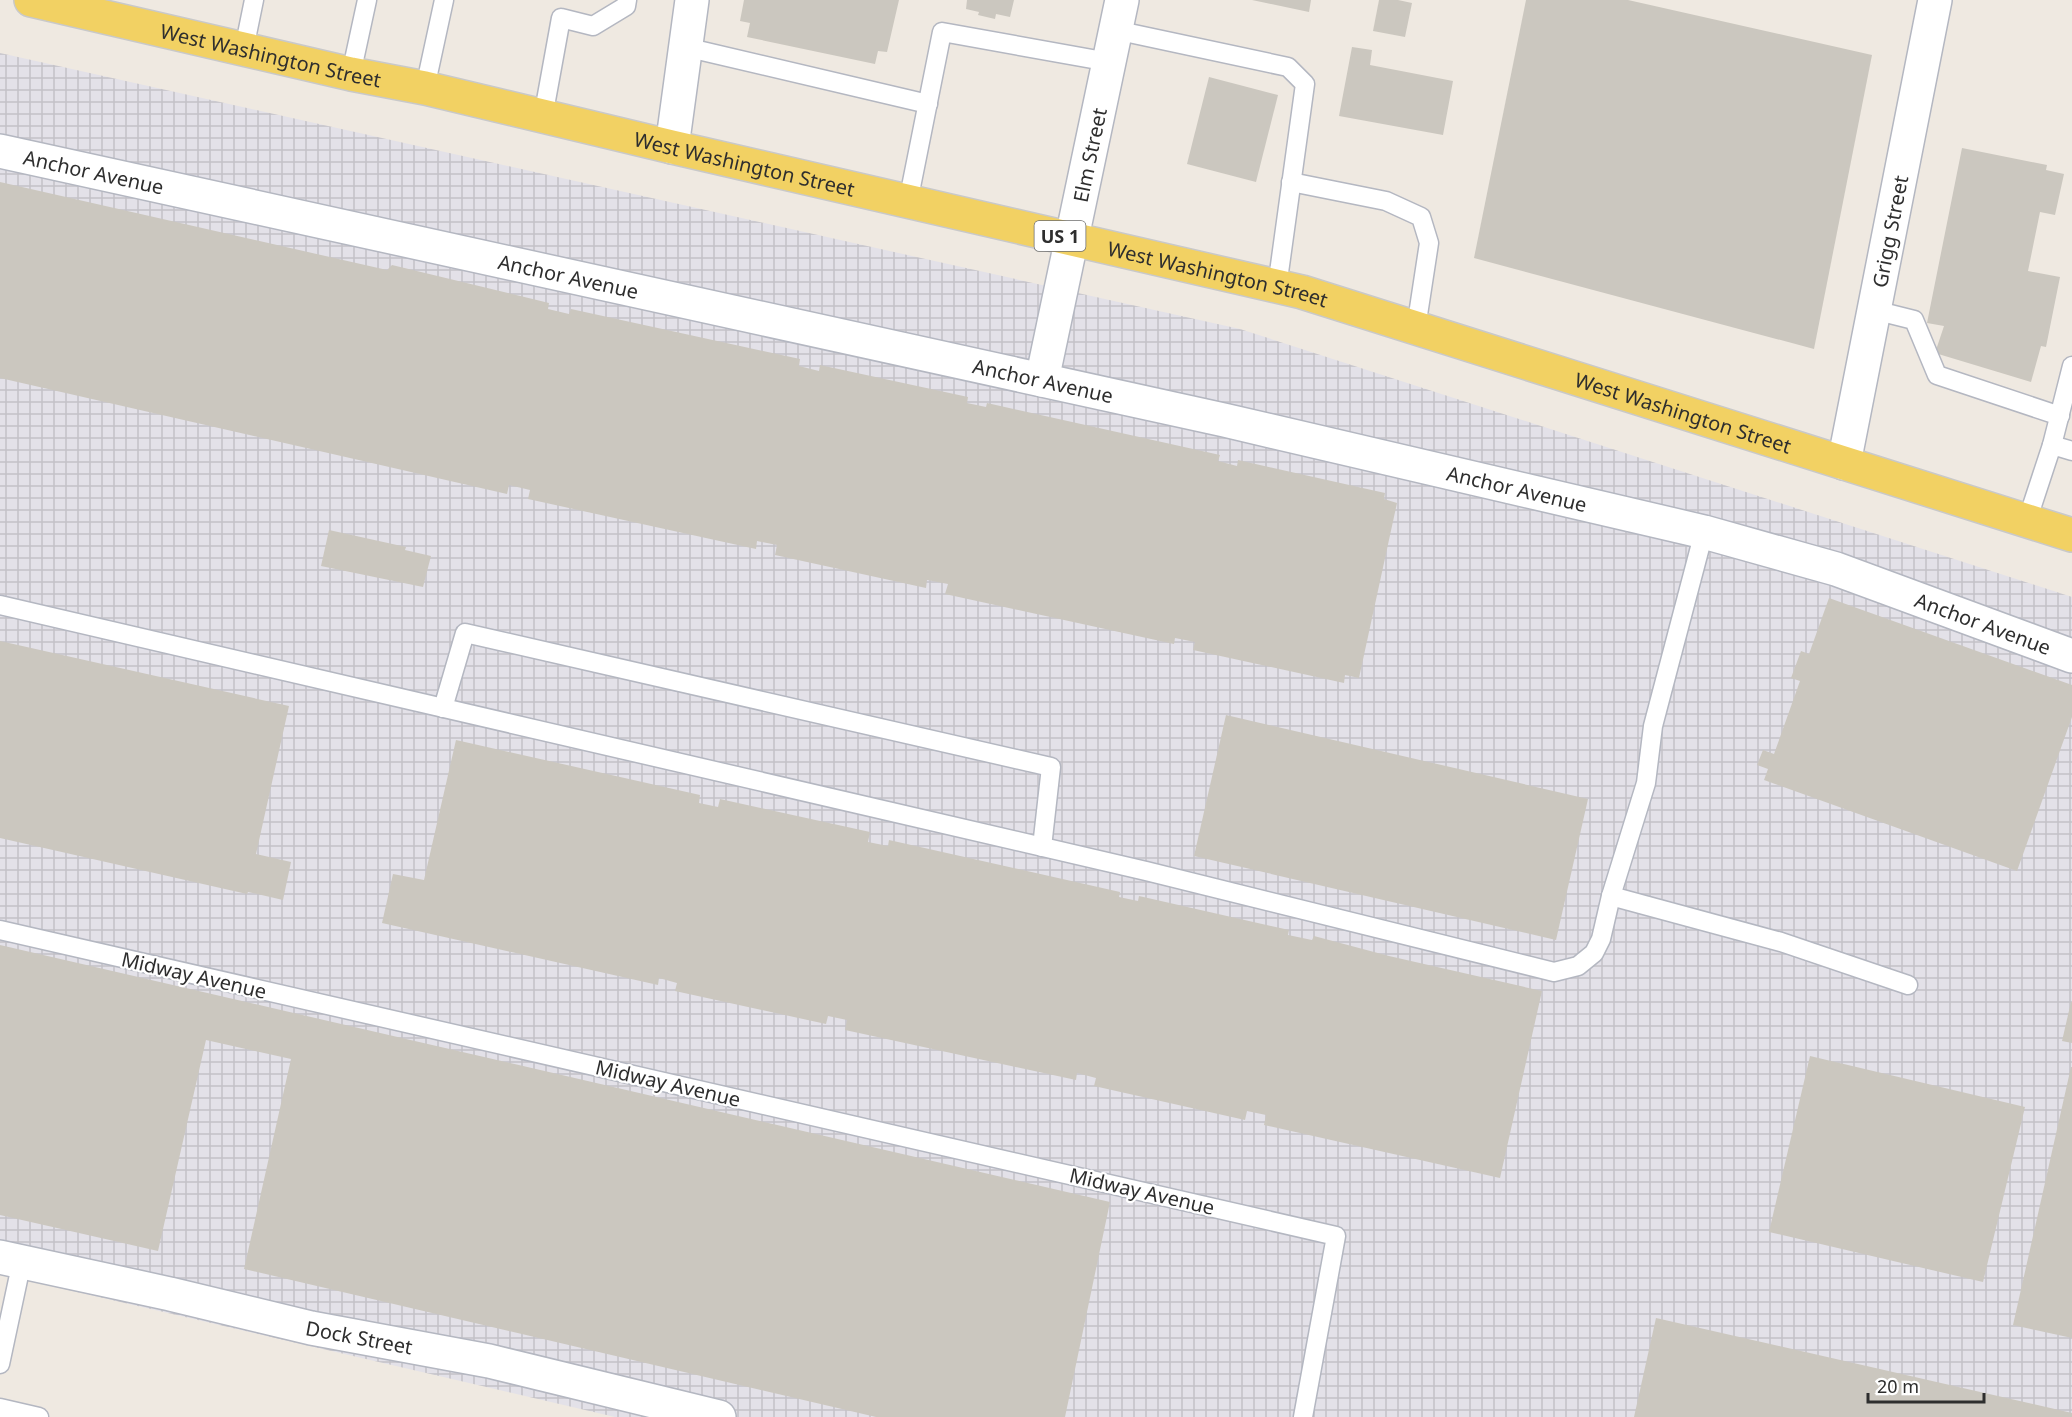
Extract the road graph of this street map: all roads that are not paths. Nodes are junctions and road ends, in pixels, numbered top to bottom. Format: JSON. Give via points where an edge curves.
{"nodes":[{"id":1,"x":31,"y":0,"type":"edge"},
{"id":2,"x":254,"y":0,"type":"edge"},
{"id":3,"x":367,"y":0,"type":"edge"},
{"id":4,"x":444,"y":0,"type":"edge"},
{"id":5,"x":627,"y":0,"type":"edge"},
{"id":6,"x":692,"y":0,"type":"edge"},
{"id":7,"x":1935,"y":0,"type":"edge"},
{"id":8,"x":83,"y":6,"type":"edge"},
{"id":9,"x":1119,"y":15,"type":"edge"},
{"id":10,"x":685,"y":47,"type":"junction"},
{"id":11,"x":244,"y":49,"type":"junction"},
{"id":12,"x":1109,"y":62,"type":"junction"},
{"id":13,"x":351,"y":74,"type":"junction"},
{"id":14,"x":425,"y":88,"type":"junction"},
{"id":15,"x":928,"y":104,"type":"junction"},
{"id":16,"x":543,"y":117,"type":"junction"},
{"id":17,"x":672,"y":147,"type":"junction"},
{"id":18,"x":0,"y":151,"type":"edge"},
{"id":19,"x":1291,"y":183,"type":"junction"},
{"id":20,"x":908,"y":202,"type":"junction"},
{"id":21,"x":1071,"y":239,"type":"junction"},
{"id":22,"x":1277,"y":286,"type":"junction"},
{"id":23,"x":1874,"y":310,"type":"junction"},
{"id":24,"x":1416,"y":328,"type":"junction"},
{"id":25,"x":2072,"y":366,"type":"edge"},
{"id":26,"x":1042,"y":380,"type":"junction"},
{"id":27,"x":2060,"y":416,"type":"junction"},
{"id":28,"x":2052,"y":445,"type":"junction"},
{"id":29,"x":2072,"y":451,"type":"edge"},
{"id":30,"x":1844,"y":463,"type":"junction"},
{"id":31,"x":2027,"y":521,"type":"junction"},
{"id":32,"x":1704,"y":532,"type":"junction"},
{"id":33,"x":2072,"y":535,"type":"edge"},
{"id":34,"x":0,"y":605,"type":"edge"},
{"id":35,"x":2072,"y":656,"type":"edge"},
{"id":36,"x":443,"y":708,"type":"junction"},
{"id":37,"x":1042,"y":847,"type":"junction"},
{"id":38,"x":1611,"y":896,"type":"junction"},
{"id":39,"x":0,"y":930,"type":"edge"},
{"id":40,"x":1908,"y":985,"type":"dead end"},
{"id":41,"x":11,"y":1259,"type":"edge"},
{"id":42,"x":0,"y":1364,"type":"edge"},
{"id":43,"x":0,"y":1408,"type":"edge"},
{"id":44,"x":39,"y":1417,"type":"edge"},
{"id":45,"x":718,"y":1417,"type":"edge"},
{"id":46,"x":1303,"y":1417,"type":"edge"}],
"edges":[{"from":1,"to":8,"type":"main road","name":"West Washington Street","number":"US 1"},
{"from":2,"to":11,"type":"lane"},
{"from":3,"to":13,"type":"lane"},
{"from":4,"to":14,"type":"lane"},
{"from":5,"to":16,"type":"lane","via":[[626,6],[594,26],[561,18]]},
{"from":6,"to":10,"type":"street"},
{"from":7,"to":23,"type":"street","name":"Grigg Street"},
{"from":8,"to":11,"type":"main road","name":"West Washington Street","number":"US 1"},
{"from":9,"to":12,"type":"street","name":"Elm Street"},
{"from":9,"to":19,"type":"lane","via":[[1288,67],[1305,84]]},
{"from":10,"to":15,"type":"lane"},
{"from":10,"to":17,"type":"street"},
{"from":11,"to":13,"type":"main road","name":"West Washington Street","number":"US 1"},
{"from":12,"to":15,"type":"lane","via":[[942,32]]},
{"from":12,"to":21,"type":"street","name":"Elm Street"},
{"from":13,"to":14,"type":"main road","name":"West Washington Street","number":"US 1"},
{"from":14,"to":16,"type":"main road","name":"West Washington Street","number":"US 1"},
{"from":15,"to":20,"type":"lane"},
{"from":16,"to":17,"type":"main road","name":"West Washington Street","number":"US 1"},
{"from":17,"to":20,"type":"main road","name":"West Washington Street","number":"US 1"},
{"from":18,"to":26,"type":"street","name":"Anchor Avenue"},
{"from":19,"to":22,"type":"lane"},
{"from":19,"to":24,"type":"lane","via":[[1386,201],[1421,217],[1429,243]]},
{"from":20,"to":21,"type":"main road","name":"West Washington Street","number":"US 1"},
{"from":21,"to":22,"type":"main road","name":"West Washington Street","number":"US 1"},
{"from":21,"to":26,"type":"street","name":"Elm Street"},
{"from":22,"to":24,"type":"main road","name":"West Washington Street","number":"US 1"},
{"from":23,"to":27,"type":"lane","via":[[1914,320],[1937,375]]},
{"from":23,"to":30,"type":"street","name":"Grigg Street"},
{"from":24,"to":30,"type":"main road","name":"West Washington Street","number":"US 1"},
{"from":25,"to":27,"type":"lane"},
{"from":26,"to":32,"type":"street","name":"Anchor Avenue"},
{"from":27,"to":28,"type":"lane"},
{"from":28,"to":29,"type":"lane"},
{"from":28,"to":31,"type":"lane"},
{"from":30,"to":31,"type":"main road","name":"West Washington Street","number":"US 1"},
{"from":31,"to":33,"type":"main road","name":"West Washington Street","number":"US 1"},
{"from":32,"to":35,"type":"street","name":"Anchor Avenue","via":[[1836,569]]},
{"from":32,"to":38,"type":"lane","via":[[1653,726],[1646,783]]},
{"from":34,"to":36,"type":"lane"},
{"from":36,"to":37,"type":"lane"},
{"from":36,"to":37,"type":"lane","via":[[465,633],[1051,767]]},
{"from":37,"to":38,"type":"lane","via":[[1554,972],[1578,966],[1594,953]]},
{"from":38,"to":40,"type":"lane","via":[[1781,942]]},
{"from":39,"to":46,"type":"lane","name":"Midway Avenue","via":[[1336,1236]]},
{"from":41,"to":42,"type":"lane"},
{"from":41,"to":45,"type":"street","name":"Dock Street","via":[[311,1328],[489,1361]]},
{"from":43,"to":44,"type":"lane"}]}
